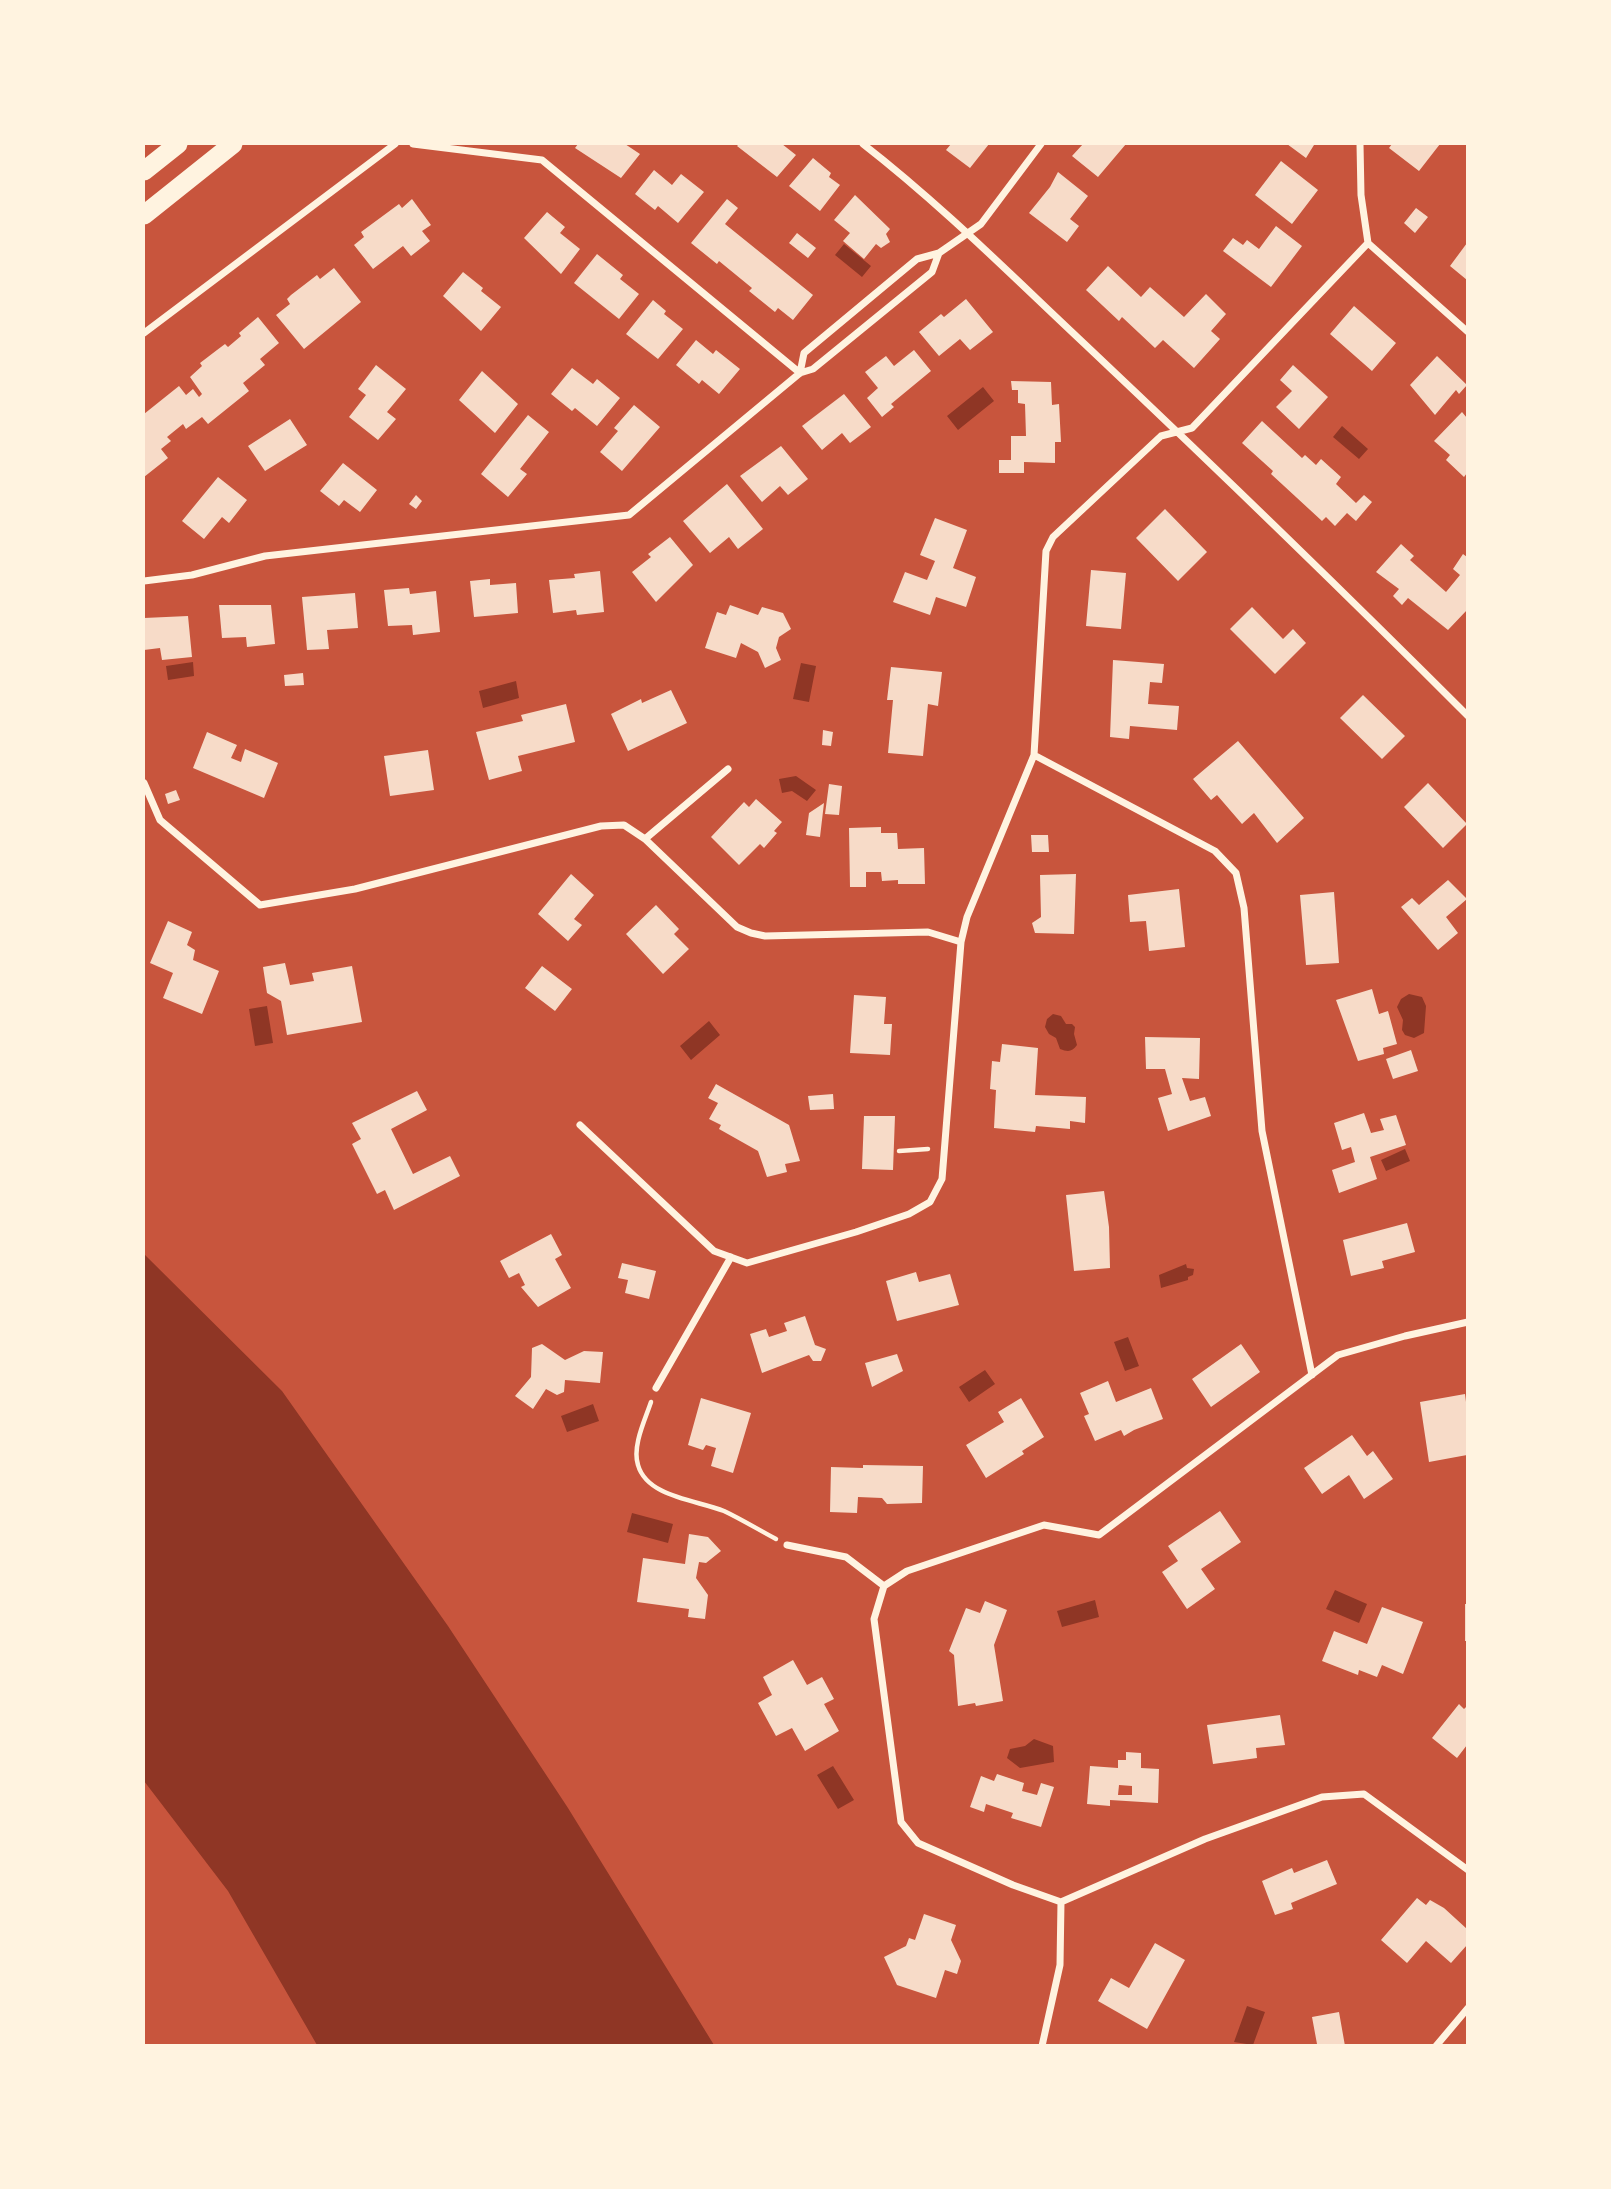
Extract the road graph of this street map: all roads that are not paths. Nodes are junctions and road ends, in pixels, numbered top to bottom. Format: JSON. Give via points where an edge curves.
{"nodes":[{"id":1,"x":178,"y":144,"type":"edge"},
{"id":2,"x":233,"y":144,"type":"edge"},
{"id":3,"x":394,"y":144,"type":"edge"},
{"id":4,"x":413,"y":144,"type":"edge"},
{"id":5,"x":863,"y":144,"type":"edge"},
{"id":6,"x":1041,"y":144,"type":"edge"},
{"id":7,"x":1360,"y":144,"type":"edge"},
{"id":8,"x":144,"y":171,"type":"edge"},
{"id":9,"x":144,"y":215,"type":"edge"},
{"id":10,"x":967,"y":233,"type":"junction"},
{"id":11,"x":1368,"y":243,"type":"junction"},
{"id":12,"x":939,"y":253,"type":"junction"},
{"id":13,"x":1468,"y":332,"type":"edge"},
{"id":14,"x":144,"y":333,"type":"edge"},
{"id":15,"x":800,"y":373,"type":"junction"},
{"id":16,"x":1176,"y":432,"type":"junction"},
{"id":17,"x":144,"y":581,"type":"edge"},
{"id":18,"x":1468,"y":703,"type":"edge"},
{"id":19,"x":1464,"y":713,"type":"edge"},
{"id":20,"x":1034,"y":755,"type":"junction"},
{"id":21,"x":728,"y":768,"type":"dead end"},
{"id":22,"x":144,"y":783,"type":"edge"},
{"id":23,"x":645,"y":839,"type":"junction"},
{"id":24,"x":961,"y":942,"type":"junction"},
{"id":25,"x":580,"y":1125,"type":"dead end"},
{"id":26,"x":731,"y":1257,"type":"junction"},
{"id":27,"x":1468,"y":1322,"type":"edge"},
{"id":28,"x":1312,"y":1375,"type":"junction"},
{"id":29,"x":656,"y":1388,"type":"road end"},
{"id":30,"x":787,"y":1545,"type":"road end"},
{"id":31,"x":884,"y":1586,"type":"junction"},
{"id":32,"x":1468,"y":1870,"type":"edge"},
{"id":33,"x":1061,"y":1902,"type":"junction"},
{"id":34,"x":1468,"y":2008,"type":"edge"},
{"id":35,"x":1042,"y":2046,"type":"edge"},
{"id":36,"x":1436,"y":2046,"type":"edge"}],
"edges":[{"from":1,"to":8,"type":"highway"},
{"from":2,"to":9,"type":"highway"},
{"from":3,"to":14,"type":"street"},
{"from":4,"to":15,"type":"street","via":[[542,160]]},
{"from":5,"to":10,"type":"street"},
{"from":6,"to":10,"type":"street","via":[[981,224]]},
{"from":7,"to":11,"type":"street"},
{"from":10,"to":12,"type":"street"},
{"from":10,"to":16,"type":"street"},
{"from":11,"to":13,"type":"street"},
{"from":11,"to":16,"type":"street","via":[[1192,428]]},
{"from":12,"to":15,"type":"street","via":[[932,272],[813,369]]},
{"from":12,"to":15,"type":"street","via":[[917,259],[804,353]]},
{"from":15,"to":17,"type":"street","via":[[629,515],[265,556],[192,575]]},
{"from":16,"to":19,"type":"street"},
{"from":16,"to":20,"type":"street","via":[[1161,436],[1053,537],[1046,551]]},
{"from":18,"to":19,"type":"street"},
{"from":20,"to":24,"type":"street","via":[[967,917]]},
{"from":20,"to":28,"type":"street","via":[[1214,851],[1236,873],[1244,908],[1262,1132]]},
{"from":21,"to":23,"type":"street"},
{"from":22,"to":23,"type":"street","via":[[160,820],[260,905],[355,889],[601,826],[624,825]]},
{"from":23,"to":24,"type":"street","via":[[737,927],[751,933],[928,932]]},
{"from":24,"to":26,"type":"street","via":[[942,1179],[930,1202],[856,1232],[759,1260],[747,1263]]},
{"from":25,"to":26,"type":"street","via":[[714,1251]]},
{"from":26,"to":29,"type":"street"},
{"from":27,"to":28,"type":"street","via":[[1338,1356]]},
{"from":28,"to":31,"type":"street","via":[[1099,1535],[1044,1525],[906,1571]]},
{"from":30,"to":31,"type":"street","via":[[846,1557]]},
{"from":31,"to":33,"type":"street","via":[[873,1619],[901,1822],[918,1843]]},
{"from":32,"to":33,"type":"street","via":[[1364,1794],[1322,1797],[1205,1839]]},
{"from":33,"to":35,"type":"street","via":[[1060,1965]]},
{"from":34,"to":36,"type":"street"}]}
